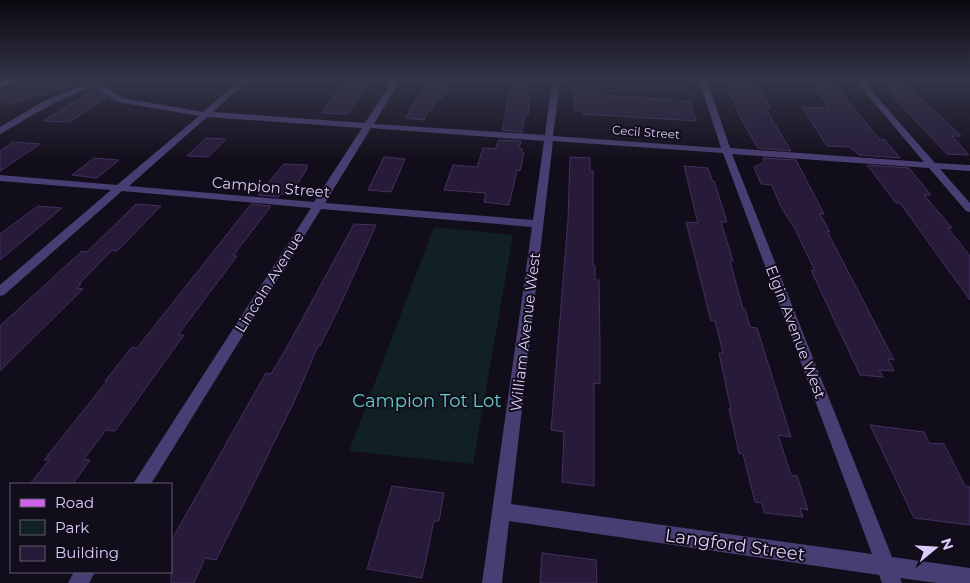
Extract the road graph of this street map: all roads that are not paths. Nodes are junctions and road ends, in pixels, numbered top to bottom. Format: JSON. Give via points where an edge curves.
{"nodes":[{"id":1,"x":40,"y":107,"type":"edge"},
{"id":2,"x":166,"y":107,"type":"edge"},
{"id":3,"x":215,"y":107,"type":"edge"},
{"id":4,"x":380,"y":107,"type":"edge"},
{"id":5,"x":553,"y":107,"type":"edge"},
{"id":6,"x":712,"y":107,"type":"edge"},
{"id":7,"x":882,"y":107,"type":"edge"},
{"id":8,"x":208,"y":114,"type":"junction"},
{"id":9,"x":369,"y":125,"type":"junction"},
{"id":10,"x":0,"y":131,"type":"edge"},
{"id":11,"x":550,"y":138,"type":"junction"},
{"id":12,"x":727,"y":151,"type":"junction"},
{"id":13,"x":933,"y":166,"type":"junction"},
{"id":14,"x":970,"y":168,"type":"edge"},
{"id":15,"x":0,"y":178,"type":"edge"},
{"id":16,"x":120,"y":188,"type":"junction"},
{"id":17,"x":317,"y":207,"type":"junction"},
{"id":18,"x":970,"y":209,"type":"edge"},
{"id":19,"x":539,"y":224,"type":"junction"},
{"id":20,"x":0,"y":292,"type":"edge"},
{"id":21,"x":142,"y":483,"type":"edge"},
{"id":22,"x":501,"y":511,"type":"junction"},
{"id":23,"x":885,"y":565,"type":"junction"},
{"id":24,"x":970,"y":578,"type":"edge"},
{"id":25,"x":492,"y":583,"type":"edge"},
{"id":26,"x":892,"y":583,"type":"edge"}],
"edges":[{"from":1,"to":10,"type":"street"},
{"from":2,"to":8,"type":"street","name":"Cecil Street"},
{"from":3,"to":8,"type":"street"},
{"from":4,"to":9,"type":"street","name":"Lincoln Avenue"},
{"from":5,"to":11,"type":"street","name":"William Avenue West"},
{"from":6,"to":12,"type":"street","name":"Elgin Avenue West"},
{"from":7,"to":13,"type":"street"},
{"from":8,"to":9,"type":"street","name":"Cecil Street"},
{"from":8,"to":16,"type":"street"},
{"from":9,"to":11,"type":"street","name":"Cecil Street"},
{"from":9,"to":17,"type":"street","name":"Lincoln Avenue"},
{"from":11,"to":12,"type":"street","name":"Cecil Street"},
{"from":11,"to":19,"type":"street","name":"William Avenue West"},
{"from":12,"to":13,"type":"street","name":"Cecil Street"},
{"from":12,"to":23,"type":"street","name":"Elgin Avenue West"},
{"from":13,"to":14,"type":"street","name":"Cecil Street"},
{"from":13,"to":18,"type":"street"},
{"from":15,"to":16,"type":"street","name":"Campion Street"},
{"from":16,"to":17,"type":"street","name":"Campion Street"},
{"from":16,"to":20,"type":"street"},
{"from":17,"to":19,"type":"street","name":"Campion Street"},
{"from":17,"to":21,"type":"street","name":"Lincoln Avenue"},
{"from":19,"to":22,"type":"street","name":"William Avenue West"},
{"from":22,"to":23,"type":"street","name":"Langford Street"},
{"from":22,"to":25,"type":"street","name":"William Avenue West"},
{"from":23,"to":24,"type":"street","name":"Langford Street"},
{"from":23,"to":26,"type":"street","name":"Elgin Avenue West"}]}
